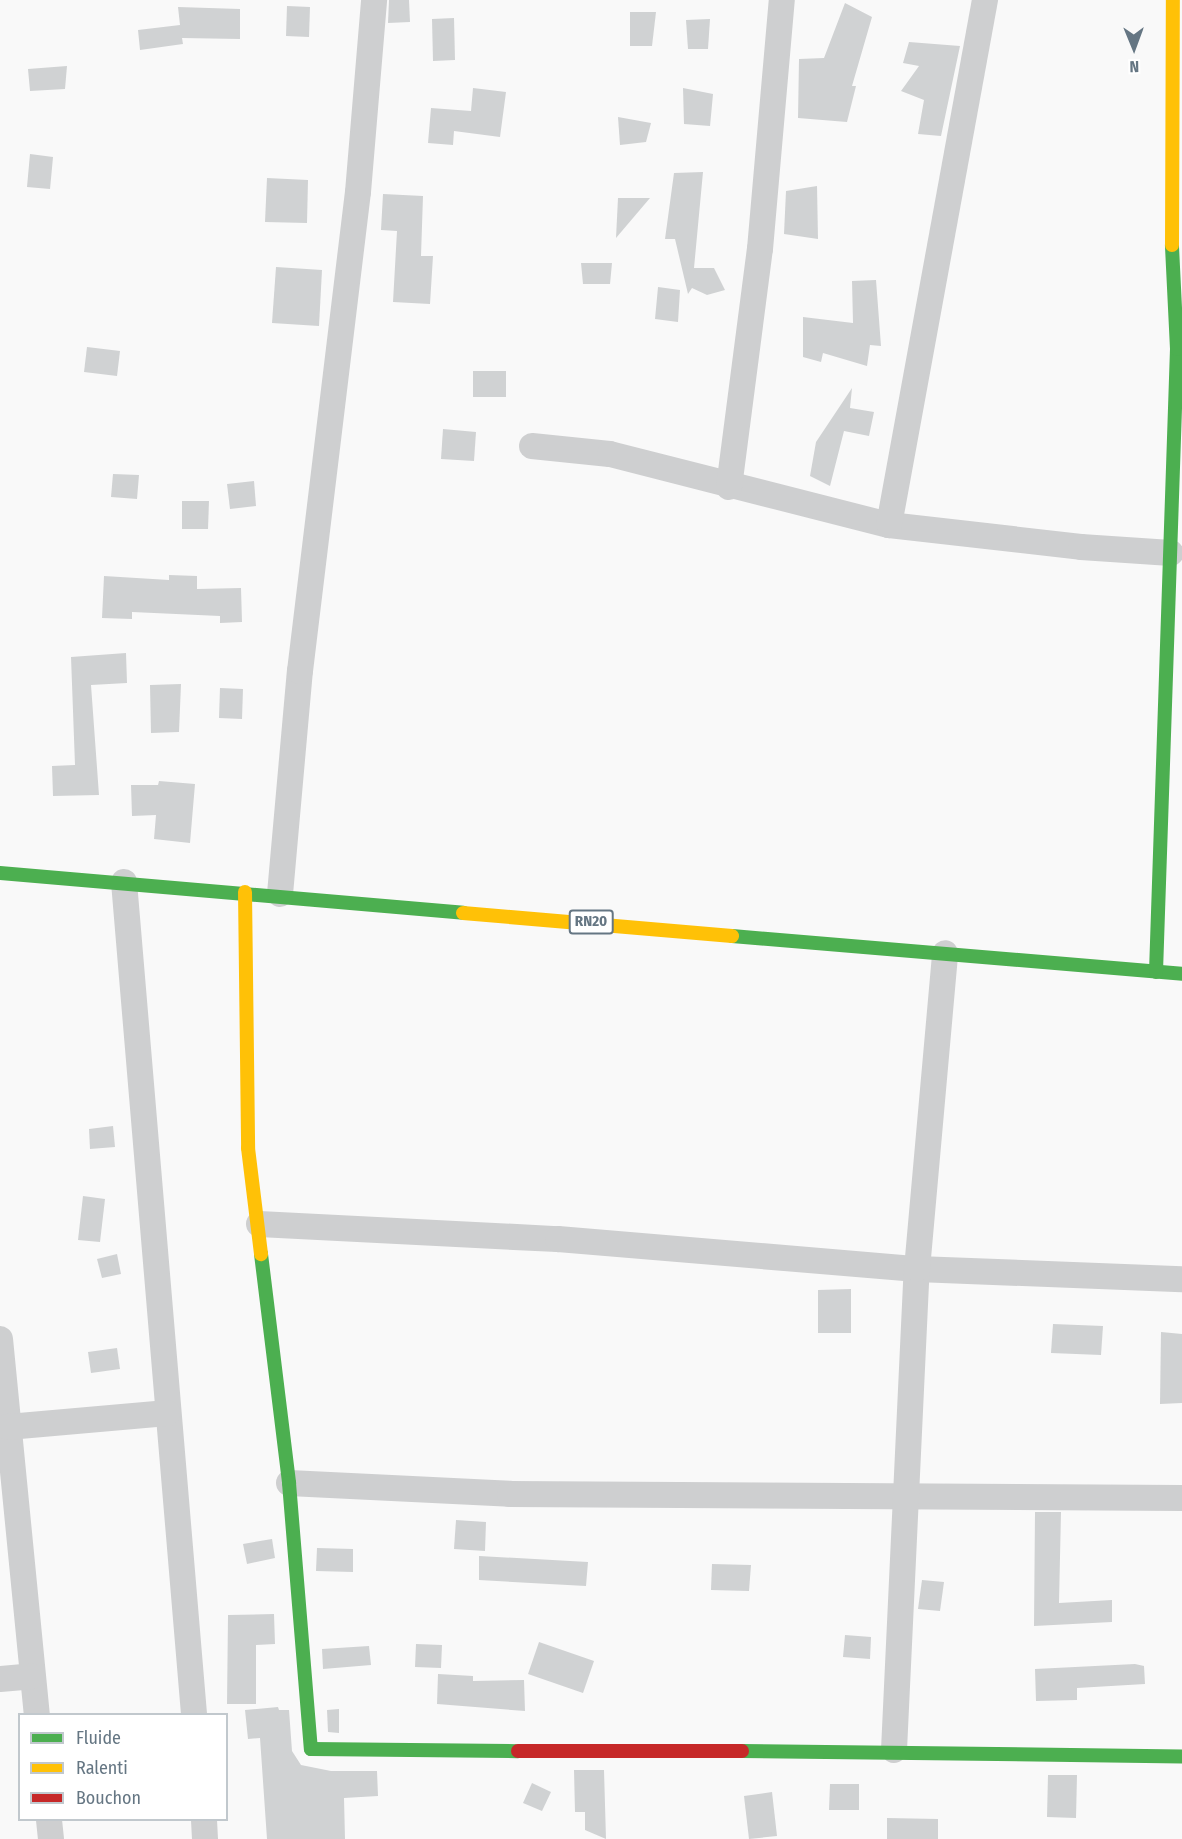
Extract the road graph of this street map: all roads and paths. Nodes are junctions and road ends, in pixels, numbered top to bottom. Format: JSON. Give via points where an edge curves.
{"nodes":[{"id":1,"x":374,"y":0,"type":"edge"},
{"id":2,"x":782,"y":0,"type":"edge"},
{"id":3,"x":985,"y":0,"type":"edge"},
{"id":4,"x":1173,"y":0,"type":"edge"},
{"id":5,"x":532,"y":446,"type":"dead end"},
{"id":6,"x":729,"y":487,"type":"junction"},
{"id":7,"x":889,"y":525,"type":"junction"},
{"id":8,"x":1171,"y":553,"type":"junction"},
{"id":9,"x":0,"y":873,"type":"edge"},
{"id":10,"x":124,"y":882,"type":"junction"},
{"id":11,"x":245,"y":892,"type":"junction"},
{"id":12,"x":280,"y":894,"type":"junction"},
{"id":13,"x":945,"y":953,"type":"junction"},
{"id":14,"x":1156,"y":972,"type":"junction"},
{"id":15,"x":1182,"y":974,"type":"edge"},
{"id":16,"x":259,"y":1224,"type":"junction"},
{"id":17,"x":917,"y":1269,"type":"junction"},
{"id":18,"x":1182,"y":1279,"type":"edge"},
{"id":19,"x":0,"y":1339,"type":"edge"},
{"id":20,"x":167,"y":1413,"type":"junction"},
{"id":21,"x":8,"y":1427,"type":"junction"},
{"id":22,"x":6,"y":1478,"type":"edge"},
{"id":23,"x":289,"y":1484,"type":"junction"},
{"id":24,"x":905,"y":1496,"type":"junction"},
{"id":25,"x":1182,"y":1498,"type":"edge"},
{"id":26,"x":32,"y":1676,"type":"junction"},
{"id":27,"x":0,"y":1679,"type":"edge"},
{"id":28,"x":37,"y":1713,"type":"edge"},
{"id":29,"x":194,"y":1713,"type":"edge"},
{"id":30,"x":894,"y":1750,"type":"junction"},
{"id":31,"x":1182,"y":1756,"type":"edge"},
{"id":32,"x":49,"y":1821,"type":"edge"},
{"id":33,"x":204,"y":1821,"type":"edge"},
{"id":34,"x":51,"y":1839,"type":"edge"},
{"id":35,"x":205,"y":1839,"type":"edge"}],
"edges":[{"from":1,"to":12,"type":"street","via":[[357,204],[300,671]]},
{"from":2,"to":6,"type":"street","via":[[760,249]]},
{"from":3,"to":7,"type":"street"},
{"from":4,"to":8,"type":"street","via":[[1172,271],[1177,349]]},
{"from":5,"to":6,"type":"street","via":[[610,454]]},
{"from":6,"to":7,"type":"street"},
{"from":7,"to":8,"type":"street","via":[[1081,548]]},
{"from":8,"to":14,"type":"street"},
{"from":9,"to":10,"type":"street","number":"RN20"},
{"from":10,"to":11,"type":"street","number":"RN20"},
{"from":10,"to":20,"type":"street"},
{"from":11,"to":12,"type":"street","number":"RN20"},
{"from":11,"to":16,"type":"street","via":[[248,1148]]},
{"from":12,"to":13,"type":"street","number":"RN20"},
{"from":13,"to":14,"type":"street","number":"RN20"},
{"from":13,"to":17,"type":"street"},
{"from":14,"to":15,"type":"street","number":"RN20"},
{"from":16,"to":17,"type":"street","via":[[558,1239]]},
{"from":16,"to":23,"type":"street"},
{"from":17,"to":18,"type":"street"},
{"from":17,"to":24,"type":"street"},
{"from":19,"to":21,"type":"street"},
{"from":20,"to":21,"type":"street"},
{"from":20,"to":29,"type":"street"},
{"from":21,"to":22,"type":"street"},
{"from":22,"to":26,"type":"street"},
{"from":23,"to":24,"type":"street","via":[[510,1494]]},
{"from":23,"to":30,"type":"street","via":[[308,1740],[315,1750]]},
{"from":24,"to":25,"type":"street"},
{"from":24,"to":30,"type":"street"},
{"from":26,"to":27,"type":"street"},
{"from":26,"to":28,"type":"street"},
{"from":30,"to":31,"type":"street"},
{"from":32,"to":34,"type":"street"},
{"from":33,"to":35,"type":"street"}]}
